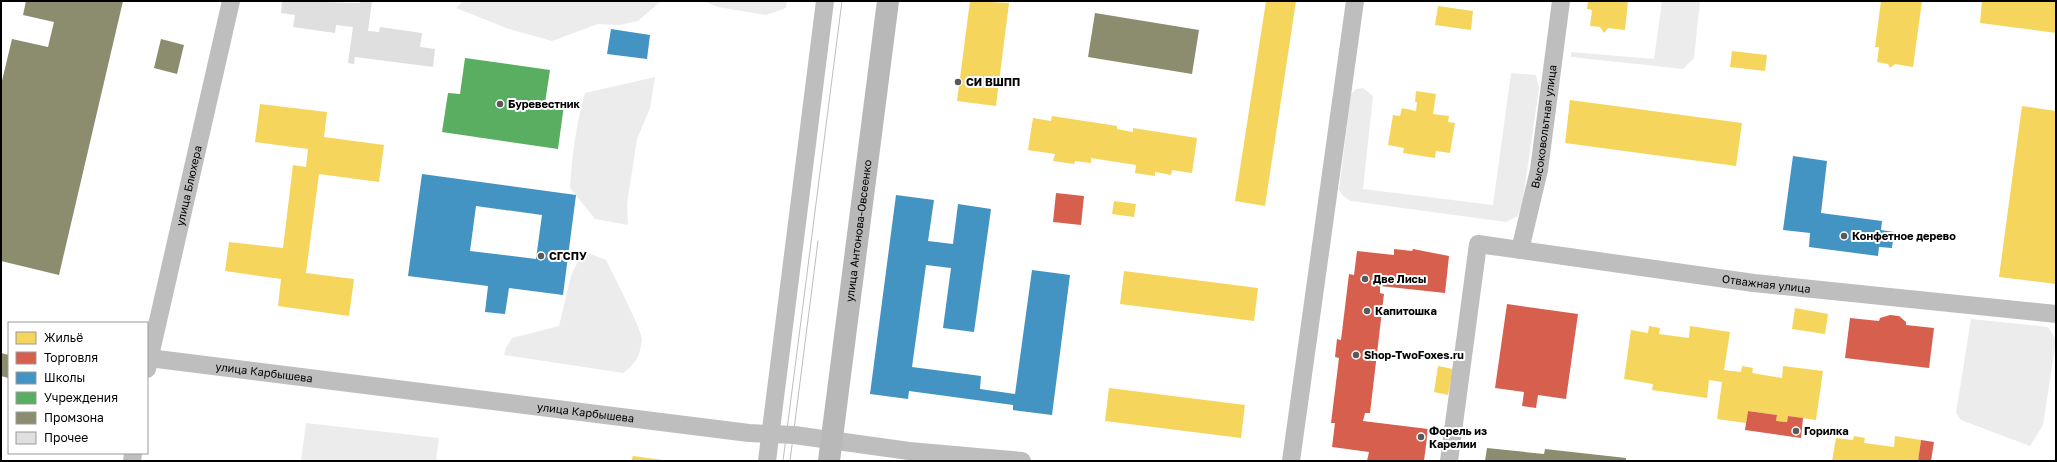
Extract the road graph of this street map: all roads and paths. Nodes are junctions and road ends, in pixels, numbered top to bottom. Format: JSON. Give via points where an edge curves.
{"nodes":[{"id":1,"x":231,"y":1,"type":"edge"},
{"id":2,"x":825,"y":1,"type":"edge"},
{"id":3,"x":888,"y":1,"type":"edge"},
{"id":4,"x":1355,"y":1,"type":"edge"},
{"id":5,"x":1561,"y":1,"type":"edge"},
{"id":6,"x":1520,"y":250,"type":"junction"},
{"id":7,"x":2056,"y":314,"type":"edge"},
{"id":8,"x":148,"y":364,"type":"edge"},
{"id":9,"x":770,"y":435,"type":"junction"},
{"id":10,"x":831,"y":451,"type":"edge"},
{"id":11,"x":767,"y":461,"type":"edge"},
{"id":12,"x":1022,"y":461,"type":"edge"},
{"id":13,"x":1291,"y":461,"type":"edge"},
{"id":14,"x":1449,"y":461,"type":"edge"}],
"edges":[{"from":1,"to":8,"type":"street","name":"улица Блюхера"},
{"from":2,"to":9,"type":"street"},
{"from":3,"to":10,"type":"main road","name":"улица Антонова-Овсеенко"},
{"from":4,"to":13,"type":"street"},
{"from":5,"to":6,"type":"street","name":"Высоковольтная улица","via":[[1539,170]]},
{"from":6,"to":7,"type":"street","name":"Отважная улица","via":[[1754,282]]},
{"from":6,"to":14,"type":"street","name":"Отважная улица","via":[[1478,244]]},
{"from":8,"to":9,"type":"street","name":"улица Карбышева"},
{"from":9,"to":10,"type":"street","name":"улица Карбышева","via":[[794,435]]},
{"from":9,"to":11,"type":"street"},
{"from":10,"to":12,"type":"street","name":"улица Карбышева","via":[[909,451]]}]}
